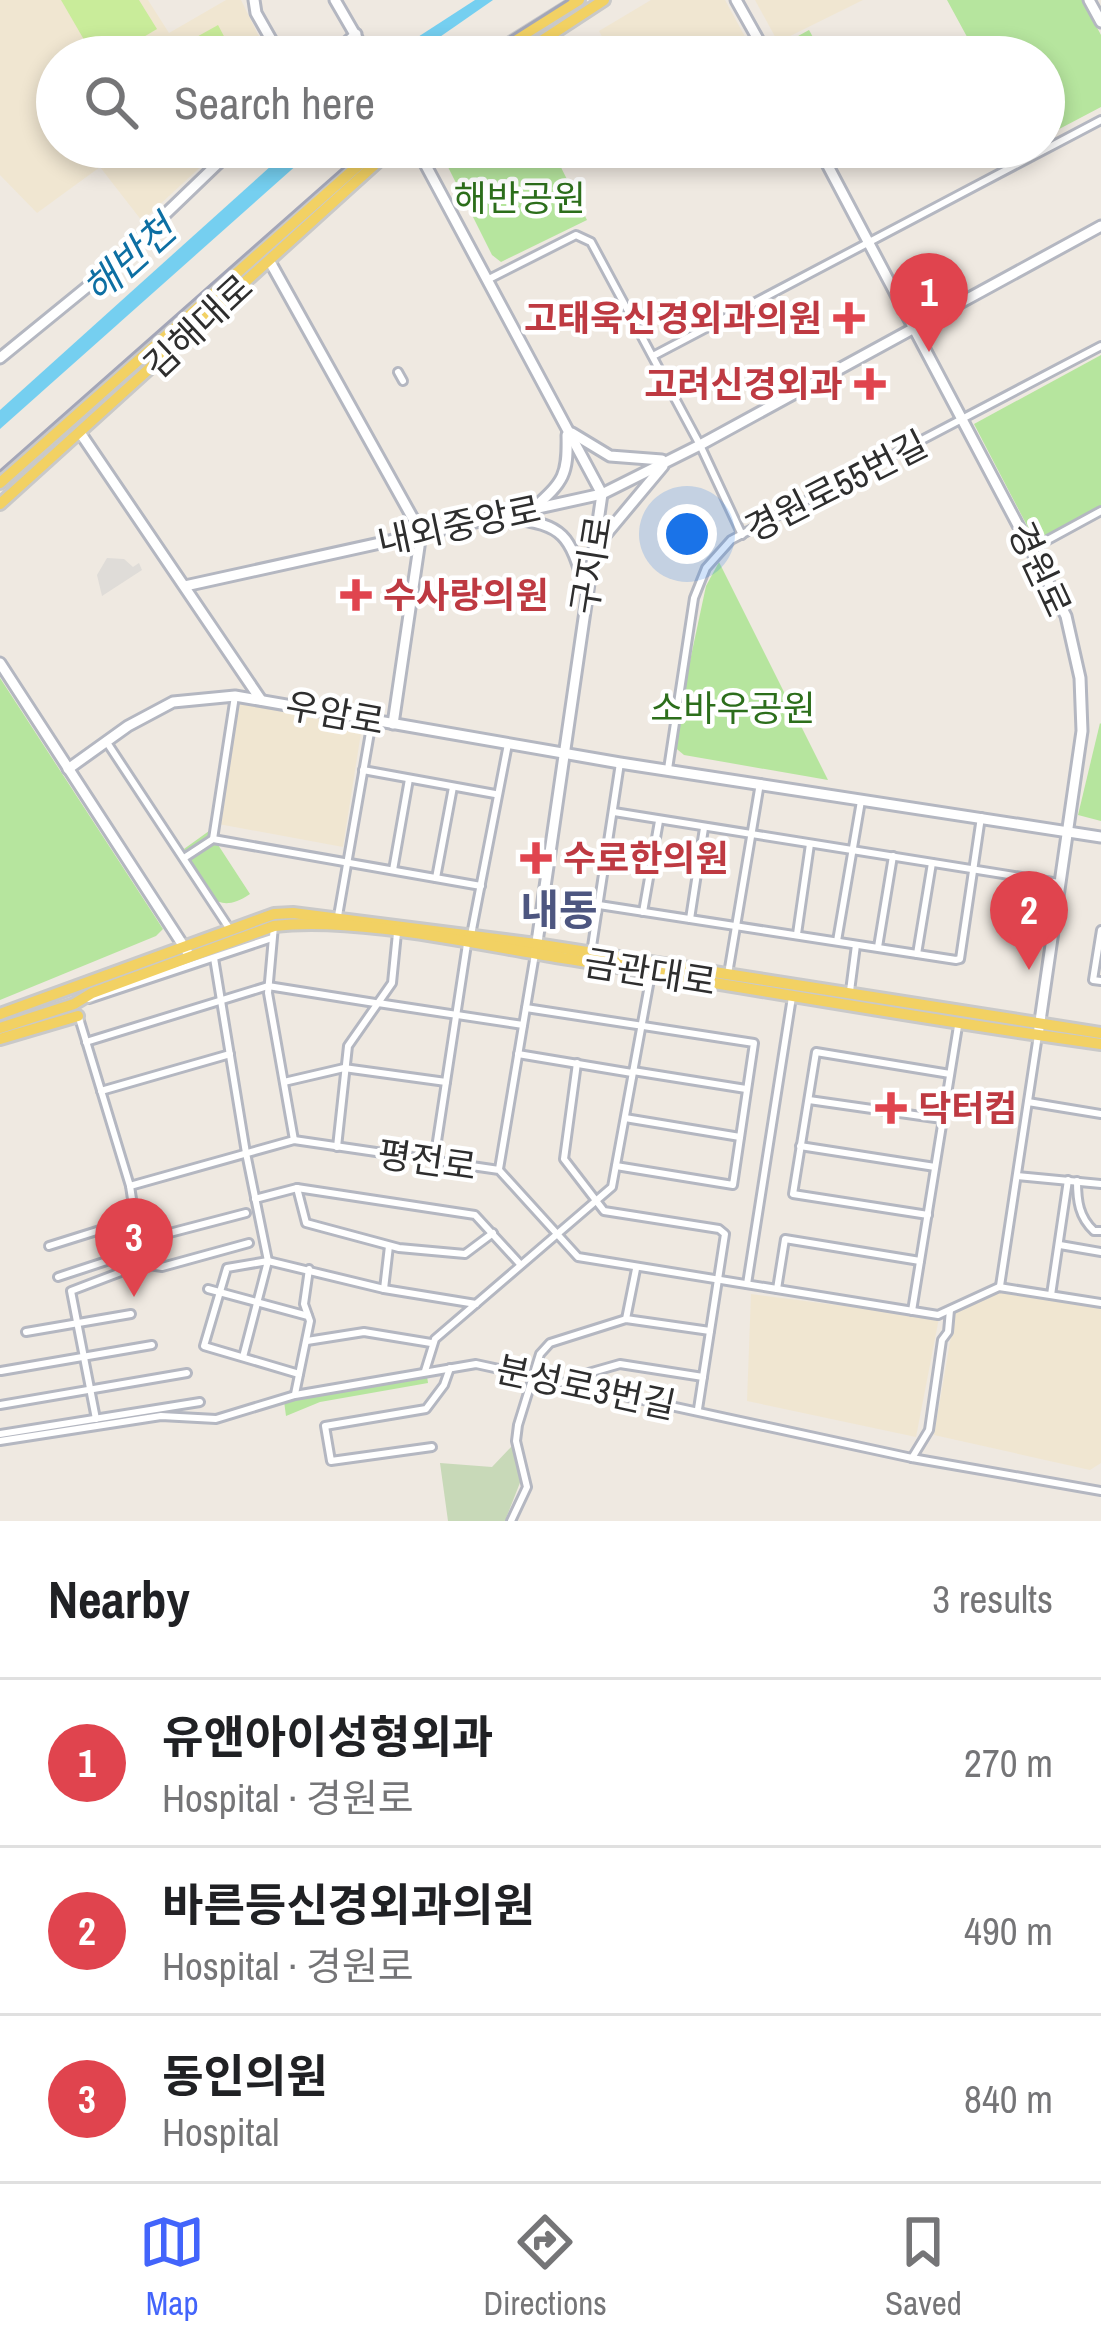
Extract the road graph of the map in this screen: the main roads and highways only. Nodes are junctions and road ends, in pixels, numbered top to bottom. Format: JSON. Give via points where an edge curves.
{"nodes":[{"id":1,"x":579,"y":0,"type":"edge"},
{"id":2,"x":604,"y":0,"type":"edge"},
{"id":3,"x":522,"y":36,"type":"edge"},
{"id":4,"x":549,"y":36,"type":"edge"},
{"id":5,"x":355,"y":168,"type":"edge"},
{"id":6,"x":371,"y":168,"type":"edge"},
{"id":7,"x":0,"y":483,"type":"edge"},
{"id":8,"x":0,"y":504,"type":"edge"},
{"id":9,"x":469,"y":940,"type":"junction"},
{"id":10,"x":536,"y":949,"type":"junction"},
{"id":11,"x":187,"y":952,"type":"junction"},
{"id":12,"x":74,"y":1004,"type":"junction"},
{"id":13,"x":0,"y":1014,"type":"edge"},
{"id":14,"x":0,"y":1028,"type":"edge"},
{"id":15,"x":1039,"y":1029,"type":"junction"},
{"id":16,"x":1101,"y":1033,"type":"edge"},
{"id":17,"x":0,"y":1039,"type":"edge"},
{"id":18,"x":1101,"y":1044,"type":"edge"}],
"edges":[{"from":1,"to":3,"type":"main road"},
{"from":2,"to":4,"type":"main road"},
{"from":5,"to":7,"type":"main road","name":"김해대로"},
{"from":6,"to":8,"type":"main road","name":"김해대로"},
{"from":9,"to":10,"type":"main road","name":"금관대로"},
{"from":9,"to":11,"type":"main road","name":"금관대로","via":[[298,923]]},
{"from":9,"to":11,"type":"main road","name":"금관대로","via":[[338,916],[274,914]]},
{"from":10,"to":15,"type":"main road","name":"금관대로"},
{"from":10,"to":15,"type":"main road","name":"금관대로"},
{"from":11,"to":12,"type":"main road","name":"금관대로"},
{"from":12,"to":13,"type":"main road","name":"금관대로"},
{"from":12,"to":14,"type":"main road","name":"금관대로"},
{"from":12,"to":17,"type":"main road"},
{"from":15,"to":16,"type":"main road","name":"금관대로"},
{"from":15,"to":18,"type":"main road","name":"금관대로"}]}
